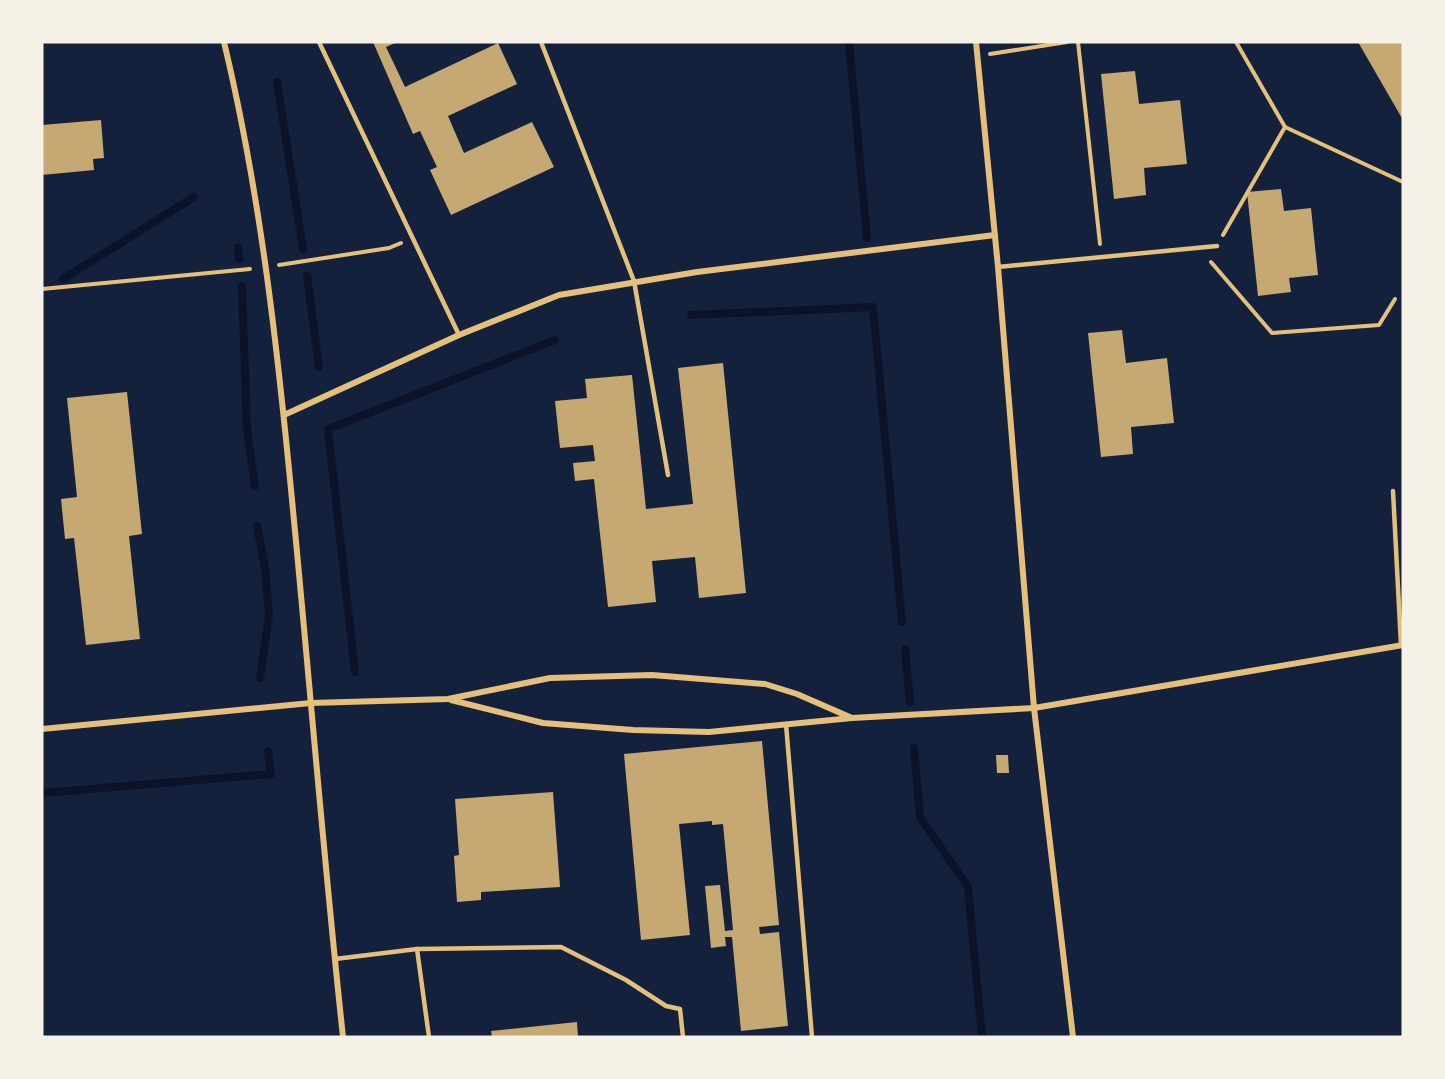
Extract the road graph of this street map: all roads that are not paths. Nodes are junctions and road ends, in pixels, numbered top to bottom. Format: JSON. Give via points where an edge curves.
{"nodes":[{"id":1,"x":224,"y":42,"type":"edge"},
{"id":2,"x":320,"y":42,"type":"edge"},
{"id":3,"x":540,"y":42,"type":"edge"},
{"id":4,"x":976,"y":42,"type":"edge"},
{"id":5,"x":995,"y":235,"type":"junction"},
{"id":6,"x":1216,"y":246,"type":"road end"},
{"id":7,"x":998,"y":267,"type":"junction"},
{"id":8,"x":634,"y":281,"type":"junction"},
{"id":9,"x":459,"y":335,"type":"junction"},
{"id":10,"x":284,"y":415,"type":"junction"},
{"id":11,"x":668,"y":475,"type":"dead end"},
{"id":12,"x":1392,"y":491,"type":"dead end"},
{"id":13,"x":1402,"y":645,"type":"edge"},
{"id":14,"x":448,"y":699,"type":"junction"},
{"id":15,"x":311,"y":703,"type":"junction"},
{"id":16,"x":1034,"y":708,"type":"junction"},
{"id":17,"x":852,"y":718,"type":"junction"},
{"id":18,"x":786,"y":724,"type":"junction"},
{"id":19,"x":42,"y":729,"type":"edge"},
{"id":20,"x":417,"y":949,"type":"junction"},
{"id":21,"x":335,"y":958,"type":"junction"},
{"id":22,"x":343,"y":1037,"type":"edge"},
{"id":23,"x":429,"y":1037,"type":"edge"},
{"id":24,"x":683,"y":1037,"type":"edge"},
{"id":25,"x":812,"y":1037,"type":"edge"},
{"id":26,"x":1073,"y":1037,"type":"edge"}],
"edges":[{"from":1,"to":10,"type":"street","via":[[242,116]]},
{"from":2,"to":9,"type":"lane"},
{"from":3,"to":8,"type":"lane"},
{"from":4,"to":5,"type":"street"},
{"from":5,"to":7,"type":"street"},
{"from":5,"to":8,"type":"street"},
{"from":6,"to":7,"type":"lane"},
{"from":7,"to":16,"type":"street"},
{"from":8,"to":9,"type":"street","via":[[559,295]]},
{"from":8,"to":11,"type":"lane"},
{"from":9,"to":10,"type":"street"},
{"from":10,"to":15,"type":"street"},
{"from":12,"to":13,"type":"lane"},
{"from":13,"to":16,"type":"street"},
{"from":14,"to":15,"type":"street"},
{"from":14,"to":17,"type":"street","via":[[550,678],[652,675],[765,684]]},
{"from":14,"to":18,"type":"street","via":[[543,723],[633,730],[709,732]]},
{"from":15,"to":19,"type":"street"},
{"from":15,"to":21,"type":"street"},
{"from":16,"to":17,"type":"street"},
{"from":16,"to":26,"type":"street"},
{"from":17,"to":18,"type":"street"},
{"from":18,"to":25,"type":"lane"},
{"from":20,"to":21,"type":"lane"},
{"from":20,"to":23,"type":"lane"},
{"from":20,"to":24,"type":"lane","via":[[561,947],[626,980],[666,1006],[680,1010]]},
{"from":21,"to":22,"type":"street"}]}
